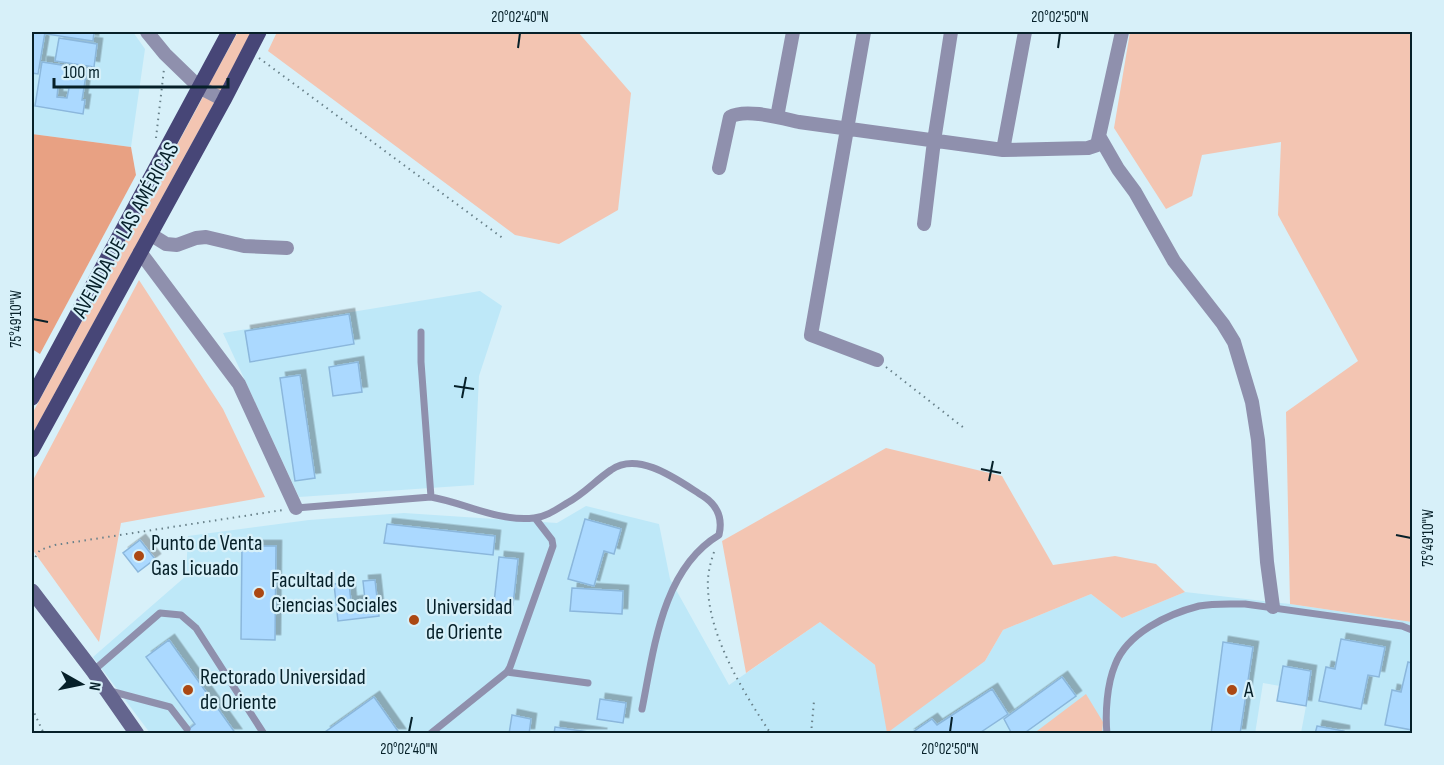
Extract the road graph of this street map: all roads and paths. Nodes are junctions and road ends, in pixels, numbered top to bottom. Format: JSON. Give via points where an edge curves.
{"nodes":[{"id":1,"x":147,"y":32,"type":"edge"},
{"id":2,"x":230,"y":32,"type":"edge"},
{"id":3,"x":259,"y":32,"type":"edge"},
{"id":4,"x":793,"y":32,"type":"edge"},
{"id":5,"x":864,"y":32,"type":"edge"},
{"id":6,"x":951,"y":32,"type":"edge"},
{"id":7,"x":1025,"y":32,"type":"edge"},
{"id":8,"x":1122,"y":32,"type":"edge"},
{"id":9,"x":250,"y":51,"type":"junction"},
{"id":10,"x":165,"y":54,"type":"junction"},
{"id":11,"x":199,"y":87,"type":"junction"},
{"id":12,"x":224,"y":100,"type":"junction"},
{"id":13,"x":777,"y":117,"type":"junction"},
{"id":14,"x":847,"y":128,"type":"junction"},
{"id":15,"x":1099,"y":136,"type":"junction"},
{"id":16,"x":934,"y":141,"type":"junction"},
{"id":17,"x":155,"y":148,"type":"dead end"},
{"id":18,"x":1003,"y":150,"type":"junction"},
{"id":19,"x":719,"y":168,"type":"dead end"},
{"id":20,"x":924,"y":224,"type":"dead end"},
{"id":21,"x":150,"y":234,"type":"junction"},
{"id":22,"x":504,"y":240,"type":"dead end"},
{"id":23,"x":287,"y":248,"type":"dead end"},
{"id":24,"x":140,"y":252,"type":"junction"},
{"id":25,"x":421,"y":332,"type":"dead end"},
{"id":26,"x":877,"y":360,"type":"joint"},
{"id":27,"x":32,"y":399,"type":"edge"},
{"id":28,"x":964,"y":428,"type":"dead end"},
{"id":29,"x":32,"y":450,"type":"edge"},
{"id":30,"x":431,"y":497,"type":"junction"},
{"id":31,"x":296,"y":508,"type":"junction"},
{"id":32,"x":535,"y":518,"type":"junction"},
{"id":33,"x":719,"y":535,"type":"junction"},
{"id":34,"x":32,"y":562,"type":"edge"},
{"id":35,"x":32,"y":591,"type":"edge"},
{"id":36,"x":1273,"y":607,"type":"junction"},
{"id":37,"x":1413,"y":630,"type":"edge"},
{"id":38,"x":93,"y":671,"type":"junction"},
{"id":39,"x":507,"y":672,"type":"junction"},
{"id":40,"x":588,"y":683,"type":"dead end"},
{"id":41,"x":105,"y":690,"type":"junction"},
{"id":42,"x":814,"y":702,"type":"dead end"},
{"id":43,"x":32,"y":708,"type":"edge"},
{"id":44,"x":642,"y":709,"type":"dead end"},
{"id":45,"x":188,"y":729,"type":"dead end"},
{"id":46,"x":44,"y":734,"type":"edge"},
{"id":47,"x":137,"y":734,"type":"edge"},
{"id":48,"x":264,"y":734,"type":"edge"},
{"id":49,"x":430,"y":734,"type":"edge"},
{"id":50,"x":771,"y":734,"type":"edge"},
{"id":51,"x":811,"y":734,"type":"edge"},
{"id":52,"x":1107,"y":734,"type":"edge"}],
"edges":[{"from":1,"to":10,"type":"street"},
{"from":2,"to":11,"type":"main road","name":"AVENIDA DE LAS AMÉRICAS"},
{"from":3,"to":9,"type":"main road","name":"AVENIDA DE LAS AMÉRICAS"},
{"from":4,"to":13,"type":"street"},
{"from":5,"to":14,"type":"street"},
{"from":6,"to":16,"type":"street"},
{"from":7,"to":18,"type":"street"},
{"from":8,"to":15,"type":"street"},
{"from":9,"to":12,"type":"main road","name":"AVENIDA DE LAS AMÉRICAS"},
{"from":9,"to":22,"type":"path"},
{"from":10,"to":11,"type":"street"},
{"from":10,"to":17,"type":"path"},
{"from":11,"to":12,"type":"street"},
{"from":11,"to":27,"type":"main road","name":"AVENIDA DE LAS AMÉRICAS"},
{"from":12,"to":21,"type":"main road","name":"AVENIDA DE LAS AMÉRICAS"},
{"from":13,"to":14,"type":"street"},
{"from":13,"to":19,"type":"street","via":[[736,113],[730,117]]},
{"from":14,"to":16,"type":"street"},
{"from":14,"to":26,"type":"street","via":[[811,335]]},
{"from":15,"to":18,"type":"street","via":[[1097,145],[1088,148]]},
{"from":15,"to":36,"type":"street","via":[[1174,261],[1234,342],[1254,411]]},
{"from":16,"to":18,"type":"street"},
{"from":16,"to":20,"type":"street"},
{"from":21,"to":23,"type":"street","via":[[166,244],[206,237],[244,246]]},
{"from":21,"to":24,"type":"main road","name":"AVENIDA DE LAS AMÉRICAS"},
{"from":24,"to":29,"type":"main road","name":"AVENIDA DE LAS AMÉRICAS"},
{"from":24,"to":31,"type":"street","via":[[238,384]]},
{"from":25,"to":30,"type":"lane"},
{"from":26,"to":28,"type":"path"},
{"from":30,"to":31,"type":"lane"},
{"from":30,"to":32,"type":"lane","via":[[498,515]]},
{"from":31,"to":34,"type":"path","via":[[55,546],[40,550]]},
{"from":32,"to":33,"type":"lane","via":[[579,497],[619,465],[644,465],[665,472],[713,503],[722,524]]},
{"from":32,"to":39,"type":"lane","via":[[553,546]]},
{"from":33,"to":44,"type":"lane","via":[[706,542],[671,591],[657,635]]},
{"from":33,"to":50,"type":"path","via":[[709,568],[708,589],[718,638],[747,698]]},
{"from":35,"to":38,"type":"main road"},
{"from":36,"to":37,"type":"lane"},
{"from":36,"to":52,"type":"lane","via":[[1201,606],[1177,613],[1137,636],[1115,664]]},
{"from":38,"to":41,"type":"main road"},
{"from":38,"to":48,"type":"lane","via":[[160,614],[181,615],[196,628]]},
{"from":39,"to":40,"type":"lane"},
{"from":39,"to":49,"type":"lane"},
{"from":41,"to":45,"type":"lane","via":[[170,706]]},
{"from":41,"to":47,"type":"main road"},
{"from":42,"to":51,"type":"path"},
{"from":43,"to":46,"type":"path"}]}
